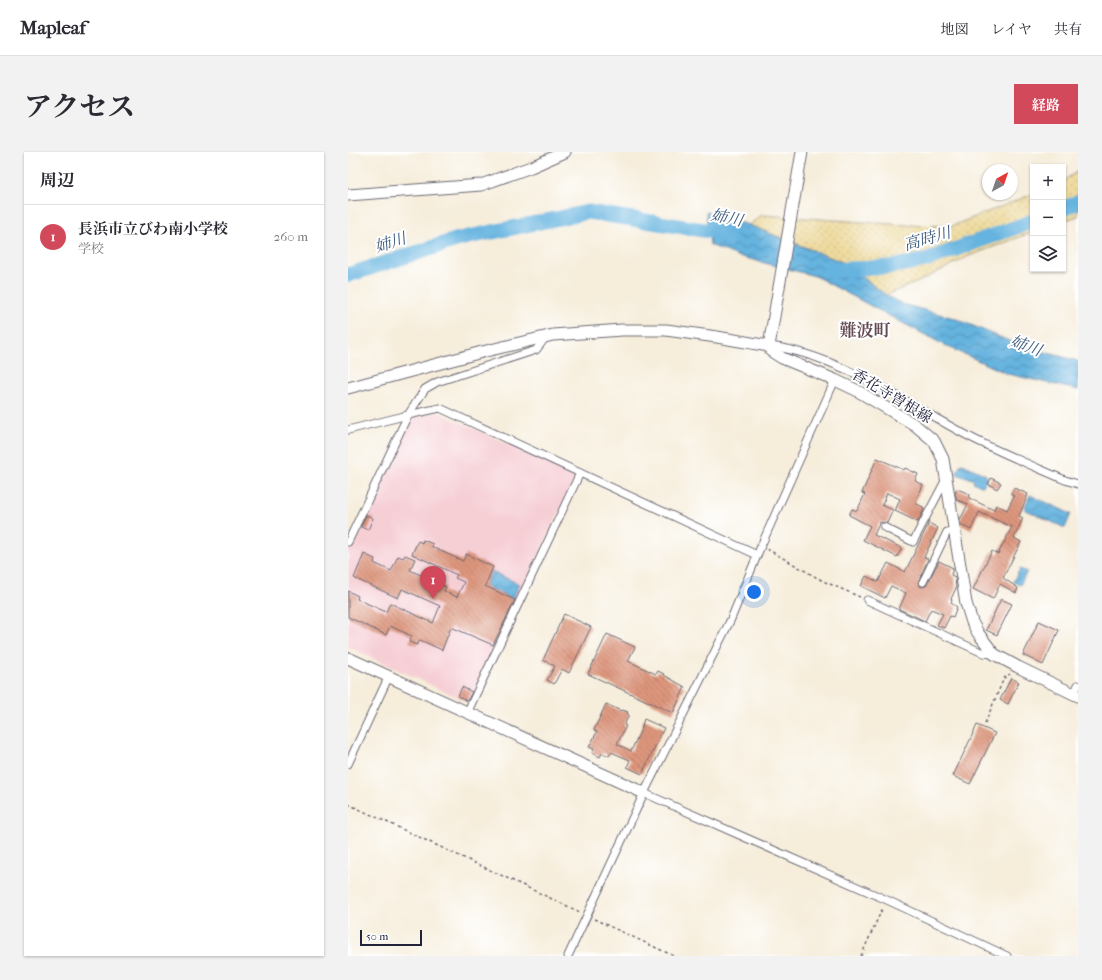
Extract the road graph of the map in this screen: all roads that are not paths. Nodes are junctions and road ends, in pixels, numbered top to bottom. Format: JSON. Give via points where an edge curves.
{"nodes":[{"id":1,"x":565,"y":152,"type":"edge"},
{"id":2,"x":802,"y":152,"type":"edge"},
{"id":3,"x":348,"y":195,"type":"edge"},
{"id":4,"x":546,"y":337,"type":"junction"},
{"id":5,"x":768,"y":346,"type":"junction"},
{"id":6,"x":835,"y":380,"type":"junction"},
{"id":7,"x":348,"y":388,"type":"edge"},
{"id":8,"x":408,"y":415,"type":"junction"},
{"id":9,"x":348,"y":430,"type":"edge"},
{"id":10,"x":580,"y":473,"type":"junction"},
{"id":11,"x":946,"y":478,"type":"junction"},
{"id":12,"x":1078,"y":484,"type":"edge"},
{"id":13,"x":884,"y":528,"type":"dead end"},
{"id":14,"x":954,"y":530,"type":"junction"},
{"id":15,"x":348,"y":542,"type":"edge"},
{"id":16,"x":757,"y":555,"type":"junction"},
{"id":17,"x":922,"y":582,"type":"dead end"},
{"id":18,"x":867,"y":600,"type":"road end"},
{"id":19,"x":994,"y":654,"type":"junction"},
{"id":20,"x":348,"y":658,"type":"edge"},
{"id":21,"x":389,"y":676,"type":"junction"},
{"id":22,"x":1077,"y":692,"type":"edge"},
{"id":23,"x":468,"y":711,"type":"junction"},
{"id":24,"x":348,"y":764,"type":"edge"},
{"id":25,"x":644,"y":793,"type":"junction"},
{"id":26,"x":568,"y":956,"type":"edge"},
{"id":27,"x":1007,"y":956,"type":"edge"}],
"edges":[{"from":1,"to":3,"type":"street","via":[[481,185]]},
{"from":2,"to":5,"type":"street"},
{"from":4,"to":5,"type":"street","via":[[622,330],[666,330]]},
{"from":4,"to":7,"type":"street"},
{"from":4,"to":8,"type":"street","via":[[536,350],[437,382],[426,389]]},
{"from":5,"to":6,"type":"street","name":"香花寺曽根線","via":[[782,358]]},
{"from":5,"to":12,"type":"street","via":[[793,350],[829,363],[880,387],[972,438]]},
{"from":6,"to":11,"type":"street","name":"香花寺曽根線","via":[[856,390],[930,436],[940,452]]},
{"from":6,"to":16,"type":"street"},
{"from":8,"to":9,"type":"street"},
{"from":8,"to":10,"type":"street","via":[[440,408]]},
{"from":8,"to":15,"type":"street"},
{"from":10,"to":16,"type":"street"},
{"from":10,"to":23,"type":"street"},
{"from":11,"to":13,"type":"street","via":[[913,542]]},
{"from":11,"to":14,"type":"street","name":"香花寺曽根線"},
{"from":14,"to":17,"type":"street","via":[[947,532]]},
{"from":14,"to":19,"type":"street","name":"香花寺曽根線","via":[[966,603],[972,622]]},
{"from":16,"to":25,"type":"street","via":[[731,619]]},
{"from":18,"to":19,"type":"street","via":[[983,654]]},
{"from":19,"to":22,"type":"street","name":"香花寺曽根線","via":[[1026,671]]},
{"from":20,"to":21,"type":"street"},
{"from":21,"to":23,"type":"street"},
{"from":21,"to":24,"type":"street"},
{"from":23,"to":25,"type":"street"},
{"from":25,"to":26,"type":"street"},
{"from":25,"to":27,"type":"street"}]}
